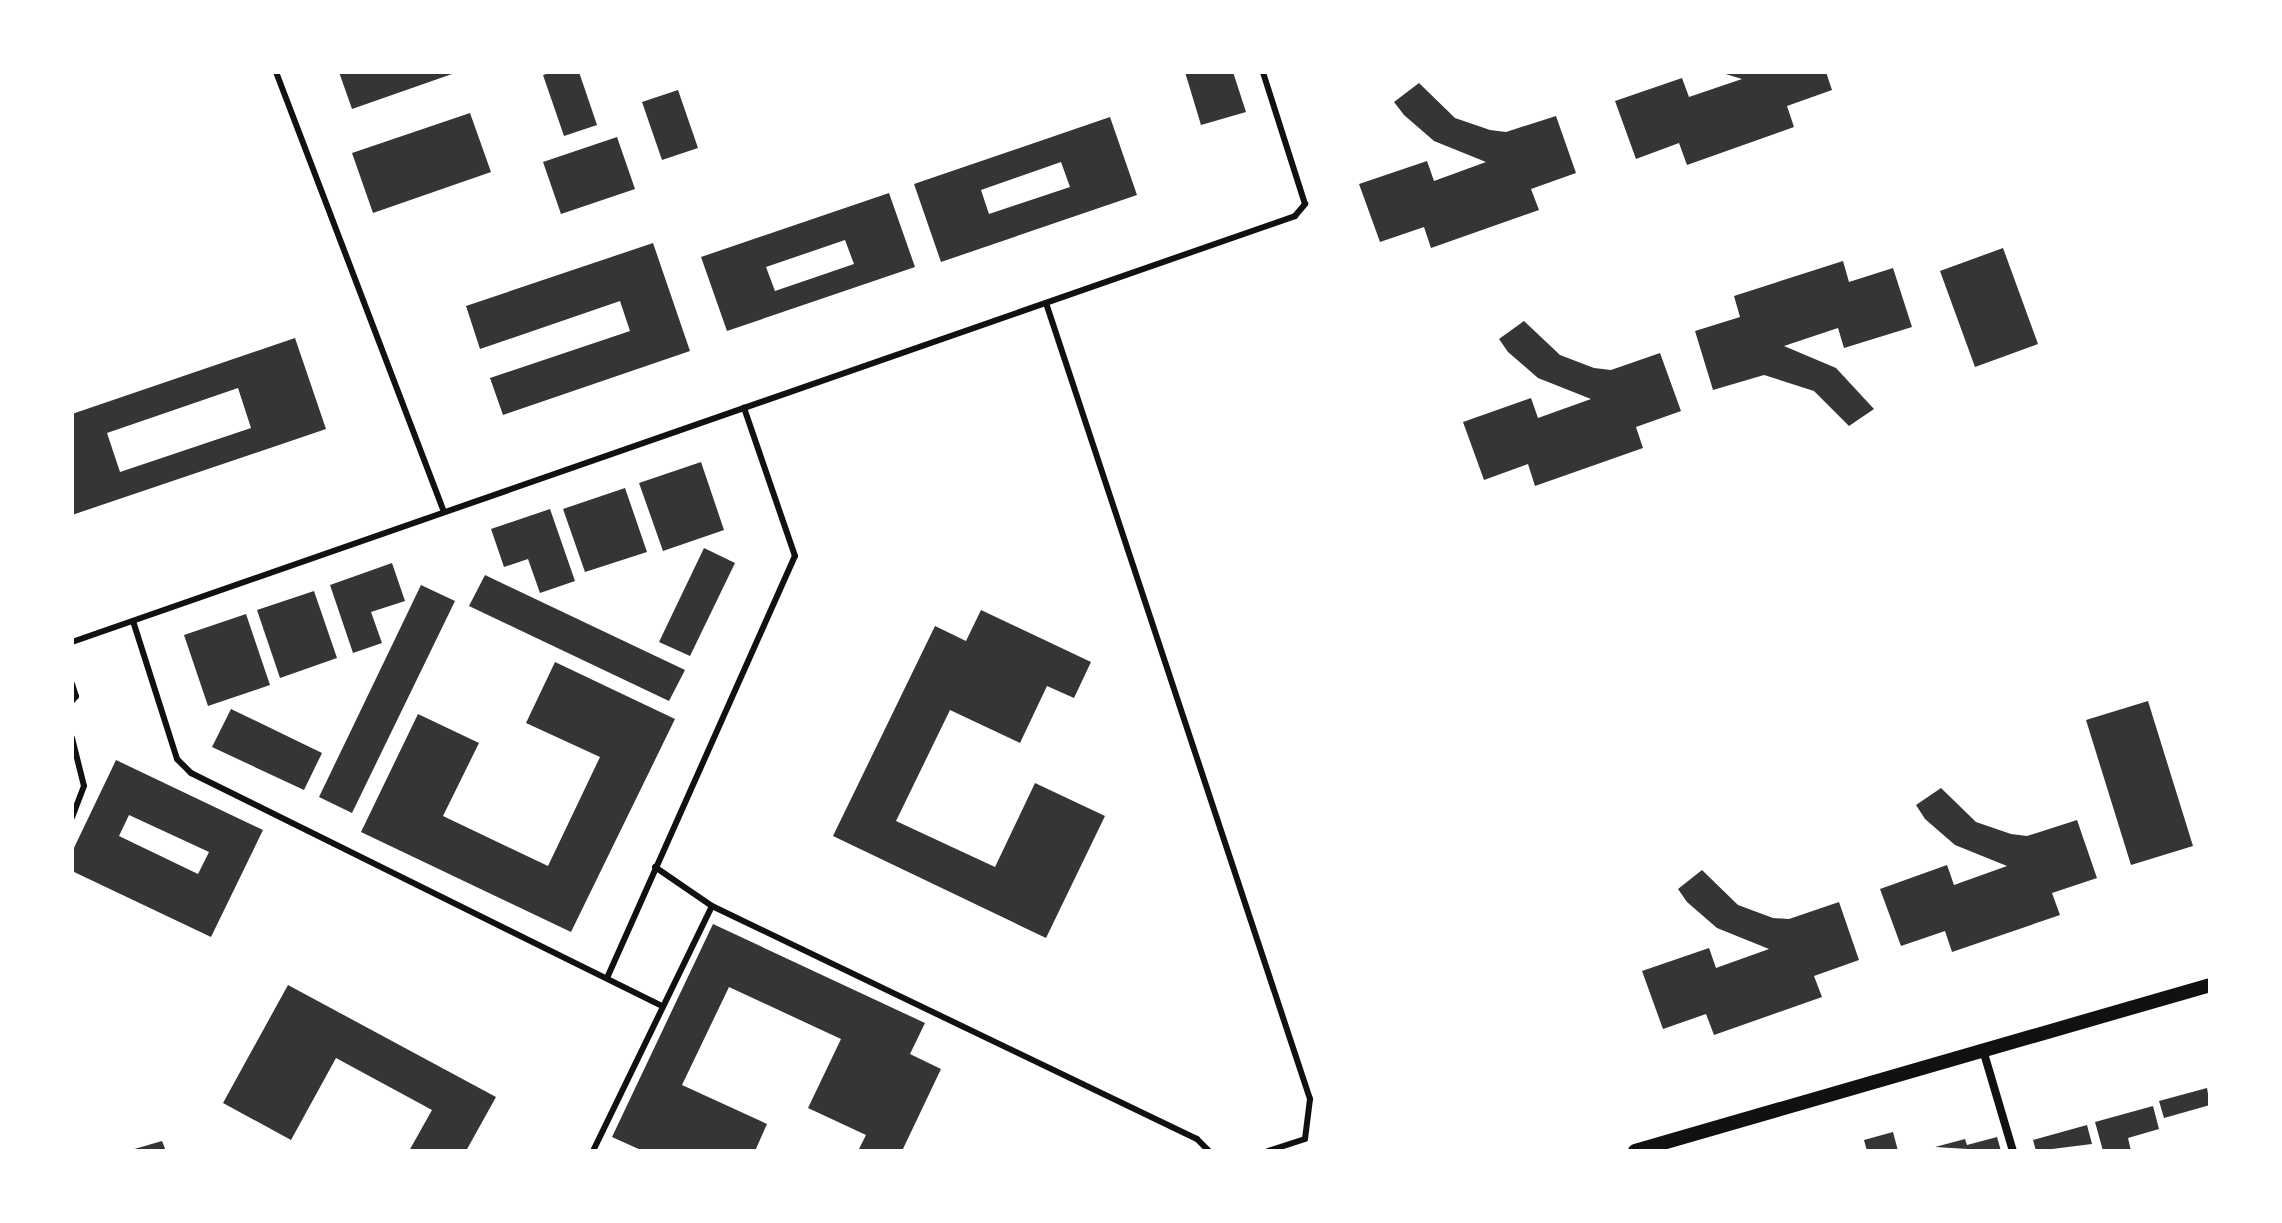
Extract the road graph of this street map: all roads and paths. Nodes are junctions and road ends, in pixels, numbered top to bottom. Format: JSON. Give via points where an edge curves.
{"nodes":[{"id":1,"x":276,"y":72,"type":"edge"},
{"id":2,"x":1263,"y":72,"type":"edge"},
{"id":3,"x":1046,"y":303,"type":"junction"},
{"id":4,"x":744,"y":408,"type":"junction"},
{"id":5,"x":444,"y":512,"type":"junction"},
{"id":6,"x":133,"y":621,"type":"junction"},
{"id":7,"x":72,"y":642,"type":"edge"},
{"id":8,"x":72,"y":684,"type":"edge"},
{"id":9,"x":72,"y":701,"type":"edge"},
{"id":10,"x":72,"y":738,"type":"edge"},
{"id":11,"x":72,"y":817,"type":"edge"},
{"id":12,"x":655,"y":867,"type":"junction"},
{"id":13,"x":712,"y":906,"type":"junction"},
{"id":14,"x":607,"y":978,"type":"junction"},
{"id":15,"x":2210,"y":985,"type":"edge"},
{"id":16,"x":660,"y":1005,"type":"junction"},
{"id":17,"x":1983,"y":1049,"type":"junction"},
{"id":18,"x":593,"y":1151,"type":"edge"},
{"id":19,"x":1209,"y":1151,"type":"edge"},
{"id":20,"x":1268,"y":1151,"type":"edge"},
{"id":21,"x":1635,"y":1151,"type":"edge"},
{"id":22,"x":2013,"y":1151,"type":"edge"}],
"edges":[{"from":1,"to":5,"type":"lane"},
{"from":2,"to":3,"type":"lane","via":[[1305,204],[1301,210]]},
{"from":3,"to":4,"type":"lane"},
{"from":3,"to":20,"type":"lane","via":[[1310,1099],[1305,1139]]},
{"from":4,"to":5,"type":"lane"},
{"from":4,"to":12,"type":"lane","via":[[795,556]]},
{"from":5,"to":6,"type":"lane"},
{"from":6,"to":7,"type":"lane"},
{"from":6,"to":14,"type":"lane","via":[[177,759],[191,773]]},
{"from":8,"to":9,"type":"lane"},
{"from":10,"to":11,"type":"lane","via":[[84,786]]},
{"from":12,"to":13,"type":"lane"},
{"from":12,"to":14,"type":"lane"},
{"from":13,"to":16,"type":"lane"},
{"from":13,"to":19,"type":"lane","via":[[1197,1139]]},
{"from":14,"to":16,"type":"lane"},
{"from":15,"to":17,"type":"street"},
{"from":16,"to":18,"type":"lane"},
{"from":17,"to":21,"type":"street"},
{"from":17,"to":22,"type":"street"}]}
